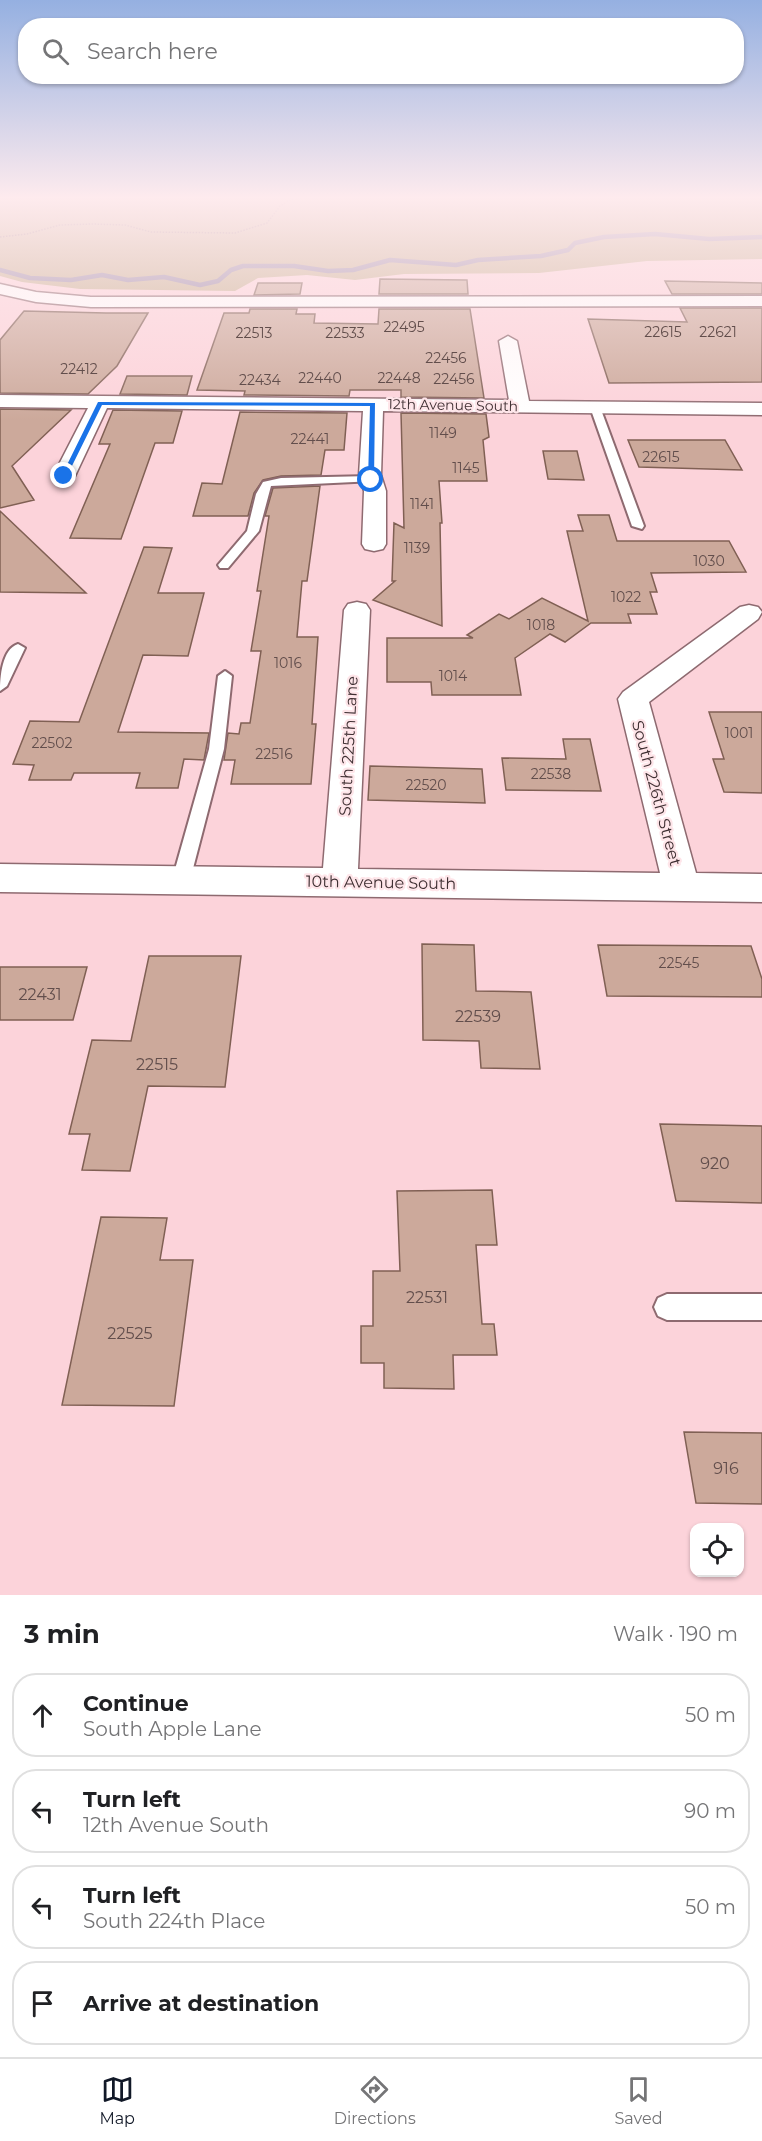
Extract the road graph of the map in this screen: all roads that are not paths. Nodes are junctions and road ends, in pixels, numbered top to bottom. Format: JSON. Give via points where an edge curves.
{"nodes":[{"id":1,"x":2,"y":297,"type":"edge"},
{"id":2,"x":762,"y":301,"type":"edge"},
{"id":3,"x":508,"y":341,"type":"dead end"},
{"id":4,"x":0,"y":401,"type":"edge"},
{"id":5,"x":100,"y":403,"type":"junction"},
{"id":6,"x":373,"y":404,"type":"junction"},
{"id":7,"x":520,"y":406,"type":"junction"},
{"id":8,"x":595,"y":407,"type":"junction"},
{"id":9,"x":762,"y":409,"type":"edge"},
{"id":10,"x":64,"y":476,"type":"dead end"},
{"id":11,"x":371,"y":480,"type":"junction"},
{"id":12,"x":638,"y":526,"type":"dead end"},
{"id":13,"x":374,"y":544,"type":"dead end"},
{"id":14,"x":224,"y":566,"type":"dead end"},
{"id":15,"x":357,"y":610,"type":"dead end"},
{"id":16,"x":749,"y":613,"type":"dead end"},
{"id":17,"x":18,"y":648,"type":"dead end"},
{"id":18,"x":225,"y":676,"type":"dead end"},
{"id":19,"x":0,"y":686,"type":"edge"},
{"id":20,"x":0,"y":878,"type":"edge"},
{"id":21,"x":181,"y":880,"type":"junction"},
{"id":22,"x":340,"y":881,"type":"junction"},
{"id":23,"x":682,"y":886,"type":"junction"},
{"id":24,"x":762,"y":888,"type":"edge"},
{"id":25,"x":667,"y":1307,"type":"dead end"},
{"id":26,"x":762,"y":1307,"type":"edge"}],
"edges":[{"from":1,"to":2,"type":"street","via":[[17,293],[91,302]]},
{"from":3,"to":7,"type":"street"},
{"from":4,"to":5,"type":"street","name":"12th Avenue South"},
{"from":5,"to":6,"type":"street","name":"12th Avenue South"},
{"from":5,"to":10,"type":"street"},
{"from":6,"to":7,"type":"street","name":"12th Avenue South"},
{"from":6,"to":11,"type":"street"},
{"from":7,"to":8,"type":"street","name":"12th Avenue South"},
{"from":8,"to":9,"type":"street","name":"12th Avenue South"},
{"from":8,"to":12,"type":"lane"},
{"from":11,"to":13,"type":"street","via":[[375,491]]},
{"from":11,"to":14,"type":"lane","via":[[267,484],[250,536]]},
{"from":15,"to":22,"type":"street","name":"South 225th Lane"},
{"from":16,"to":23,"type":"street","name":"South 226th Street","via":[[633,699]]},
{"from":17,"to":19,"type":"lane"},
{"from":18,"to":21,"type":"lane","via":[[214,759],[189,835]]},
{"from":20,"to":21,"type":"street","name":"10th Avenue South"},
{"from":21,"to":22,"type":"street","name":"10th Avenue South"},
{"from":22,"to":23,"type":"street","name":"10th Avenue South"},
{"from":23,"to":24,"type":"street","name":"10th Avenue South"},
{"from":25,"to":26,"type":"lane"}]}
